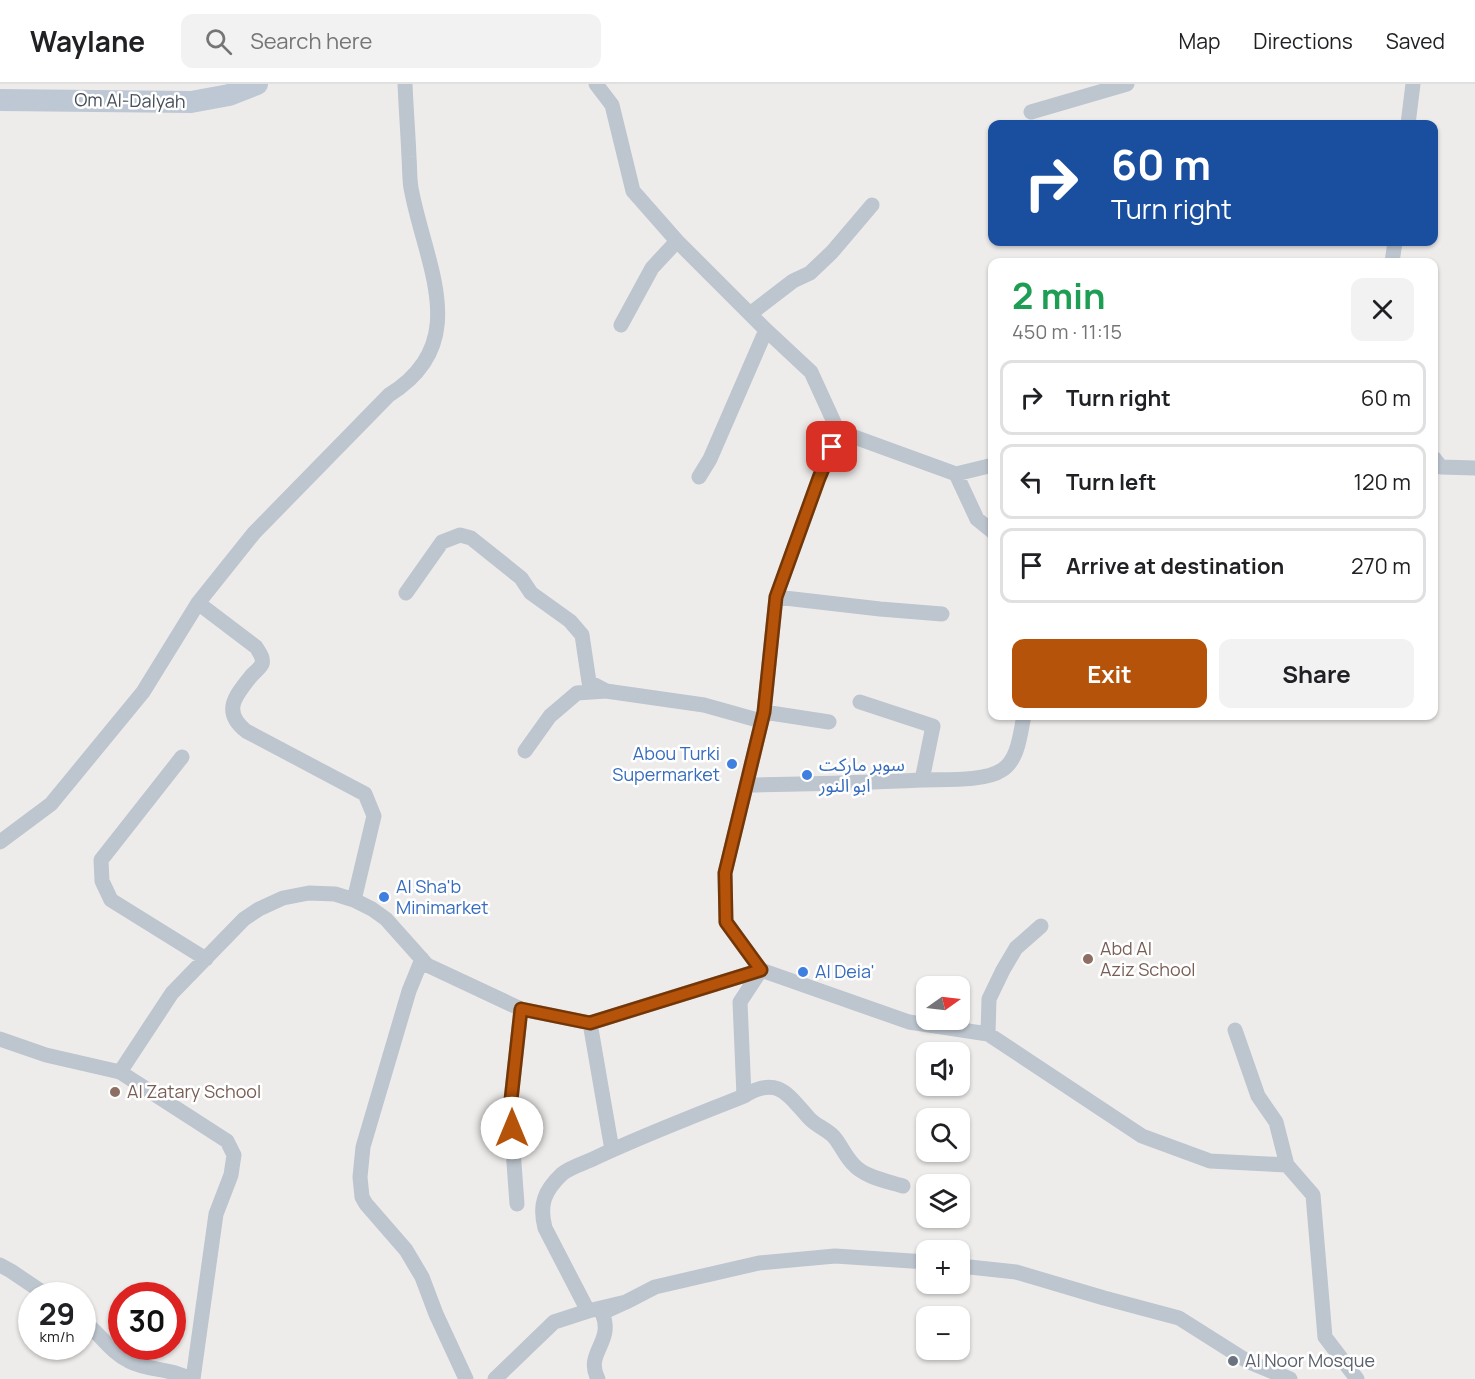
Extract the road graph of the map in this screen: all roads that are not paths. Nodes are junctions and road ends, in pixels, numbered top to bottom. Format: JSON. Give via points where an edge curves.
{"nodes":[{"id":1,"x":257,"y":84,"type":"edge"},
{"id":2,"x":405,"y":84,"type":"edge"},
{"id":3,"x":596,"y":84,"type":"edge"},
{"id":4,"x":1127,"y":84,"type":"edge"},
{"id":5,"x":1413,"y":84,"type":"edge"},
{"id":6,"x":0,"y":100,"type":"edge"},
{"id":7,"x":1031,"y":112,"type":"dead end"},
{"id":8,"x":1408,"y":120,"type":"edge"},
{"id":9,"x":873,"y":205,"type":"dead end"},
{"id":10,"x":676,"y":241,"type":"junction"},
{"id":11,"x":750,"y":314,"type":"junction"},
{"id":12,"x":621,"y":325,"type":"dead end"},
{"id":13,"x":766,"y":330,"type":"junction"},
{"id":14,"x":838,"y":432,"type":"junction"},
{"id":15,"x":1438,"y":463,"type":"edge"},
{"id":16,"x":988,"y":466,"type":"edge"},
{"id":17,"x":1475,"y":468,"type":"edge"},
{"id":18,"x":956,"y":474,"type":"junction"},
{"id":19,"x":699,"y":477,"type":"dead end"},
{"id":20,"x":988,"y":528,"type":"edge"},
{"id":21,"x":406,"y":593,"type":"dead end"},
{"id":22,"x":776,"y":597,"type":"junction"},
{"id":23,"x":198,"y":603,"type":"junction"},
{"id":24,"x":942,"y":614,"type":"dead end"},
{"id":25,"x":606,"y":691,"type":"junction"},
{"id":26,"x":860,"y":702,"type":"dead end"},
{"id":27,"x":762,"y":716,"type":"junction"},
{"id":28,"x":1023,"y":720,"type":"edge"},
{"id":29,"x":829,"y":722,"type":"dead end"},
{"id":30,"x":525,"y":751,"type":"dead end"},
{"id":31,"x":182,"y":757,"type":"dead end"},
{"id":32,"x":922,"y":780,"type":"junction"},
{"id":33,"x":746,"y":784,"type":"junction"},
{"id":34,"x":0,"y":842,"type":"edge"},
{"id":35,"x":354,"y":900,"type":"junction"},
{"id":36,"x":1041,"y":926,"type":"dead end"},
{"id":37,"x":206,"y":959,"type":"junction"},
{"id":38,"x":422,"y":959,"type":"junction"},
{"id":39,"x":761,"y":970,"type":"junction"},
{"id":40,"x":521,"y":1009,"type":"junction"},
{"id":41,"x":590,"y":1023,"type":"junction"},
{"id":42,"x":1235,"y":1030,"type":"dead end"},
{"id":43,"x":988,"y":1034,"type":"junction"},
{"id":44,"x":0,"y":1039,"type":"edge"},
{"id":45,"x":120,"y":1072,"type":"junction"},
{"id":46,"x":744,"y":1096,"type":"junction"},
{"id":47,"x":612,"y":1150,"type":"junction"},
{"id":48,"x":1287,"y":1165,"type":"junction"},
{"id":49,"x":903,"y":1186,"type":"dead end"},
{"id":50,"x":517,"y":1204,"type":"dead end"},
{"id":51,"x":916,"y":1262,"type":"edge"},
{"id":52,"x":0,"y":1265,"type":"edge"},
{"id":53,"x":970,"y":1267,"type":"edge"},
{"id":54,"x":28,"y":1282,"type":"edge"},
{"id":55,"x":626,"y":1302,"type":"junction"},
{"id":56,"x":588,"y":1311,"type":"junction"},
{"id":57,"x":96,"y":1334,"type":"edge"},
{"id":58,"x":191,"y":1379,"type":"edge"},
{"id":59,"x":466,"y":1379,"type":"edge"},
{"id":60,"x":495,"y":1379,"type":"edge"},
{"id":61,"x":598,"y":1379,"type":"edge"},
{"id":62,"x":1290,"y":1379,"type":"edge"},
{"id":63,"x":1357,"y":1379,"type":"edge"}],
"edges":[{"from":1,"to":6,"type":"street","name":"Om Al-Dalyah","via":[[229,95],[191,102]]},
{"from":2,"to":23,"type":"street","via":[[411,191],[438,299],[439,323],[433,347],[413,378],[389,395],[254,532]]},
{"from":3,"to":10,"type":"street","via":[[612,105],[633,191]]},
{"from":4,"to":7,"type":"street"},
{"from":5,"to":8,"type":"street"},
{"from":9,"to":11,"type":"street","via":[[810,273]]},
{"from":10,"to":11,"type":"street"},
{"from":10,"to":12,"type":"street","via":[[652,268]]},
{"from":11,"to":13,"type":"street"},
{"from":13,"to":14,"type":"street","via":[[811,372]]},
{"from":13,"to":19,"type":"street"},
{"from":14,"to":18,"type":"street"},
{"from":14,"to":22,"type":"street"},
{"from":15,"to":17,"type":"street","via":[[1441,467]]},
{"from":16,"to":18,"type":"street"},
{"from":18,"to":20,"type":"street","via":[[977,519]]},
{"from":21,"to":25,"type":"street","via":[[442,542],[460,535],[471,538],[521,578],[531,593],[570,621],[582,635],[589,682]]},
{"from":22,"to":24,"type":"street"},
{"from":22,"to":27,"type":"street"},
{"from":23,"to":34,"type":"street","via":[[143,692],[51,804]]},
{"from":23,"to":35,"type":"street","via":[[256,647],[262,656],[262,664],[235,697],[236,723],[365,794],[374,816]]},
{"from":25,"to":27,"type":"street"},
{"from":25,"to":30,"type":"street","via":[[578,693],[550,716]]},
{"from":26,"to":32,"type":"street","via":[[933,726]]},
{"from":27,"to":29,"type":"street"},
{"from":27,"to":33,"type":"street"},
{"from":28,"to":32,"type":"street","via":[[1013,757],[1002,770],[987,776]]},
{"from":31,"to":37,"type":"street","via":[[101,860],[102,881],[111,900]]},
{"from":32,"to":33,"type":"street"},
{"from":33,"to":39,"type":"street","via":[[725,873],[726,922]]},
{"from":35,"to":37,"type":"street","via":[[335,894],[309,893],[270,902],[244,920]]},
{"from":35,"to":38,"type":"street","via":[[386,919]]},
{"from":36,"to":43,"type":"street","via":[[1016,948],[1003,970],[989,999]]},
{"from":37,"to":45,"type":"street","via":[[172,993]]},
{"from":38,"to":40,"type":"street","via":[[427,965]]},
{"from":38,"to":59,"type":"street","via":[[363,1148],[362,1197],[423,1277]]},
{"from":39,"to":41,"type":"street"},
{"from":39,"to":43,"type":"street","via":[[909,1022]]},
{"from":39,"to":46,"type":"street","via":[[740,1002]]},
{"from":40,"to":41,"type":"street"},
{"from":40,"to":50,"type":"street","via":[[510,1109]]},
{"from":41,"to":47,"type":"street"},
{"from":42,"to":48,"type":"street","via":[[1258,1096],[1276,1122]]},
{"from":43,"to":48,"type":"street","via":[[1142,1136],[1210,1161]]},
{"from":44,"to":45,"type":"street","via":[[46,1055]]},
{"from":45,"to":58,"type":"street","via":[[227,1141],[234,1155],[216,1214]]},
{"from":46,"to":47,"type":"street"},
{"from":46,"to":49,"type":"street","via":[[754,1089],[784,1090],[810,1120],[835,1138],[853,1165]]},
{"from":47,"to":56,"type":"street","via":[[563,1173],[549,1189],[542,1208],[545,1228]]},
{"from":48,"to":63,"type":"street","via":[[1313,1195],[1325,1337]]},
{"from":51,"to":55,"type":"street","via":[[835,1256],[759,1263],[655,1287]]},
{"from":52,"to":54,"type":"street"},
{"from":53,"to":62,"type":"street","via":[[1016,1272],[1179,1318],[1247,1361]]},
{"from":55,"to":56,"type":"street"},
{"from":55,"to":61,"type":"street","via":[[602,1312],[606,1330],[595,1357]]},
{"from":56,"to":60,"type":"street","via":[[554,1322]]},
{"from":57,"to":58,"type":"street","via":[[120,1357],[142,1367]]}]}
